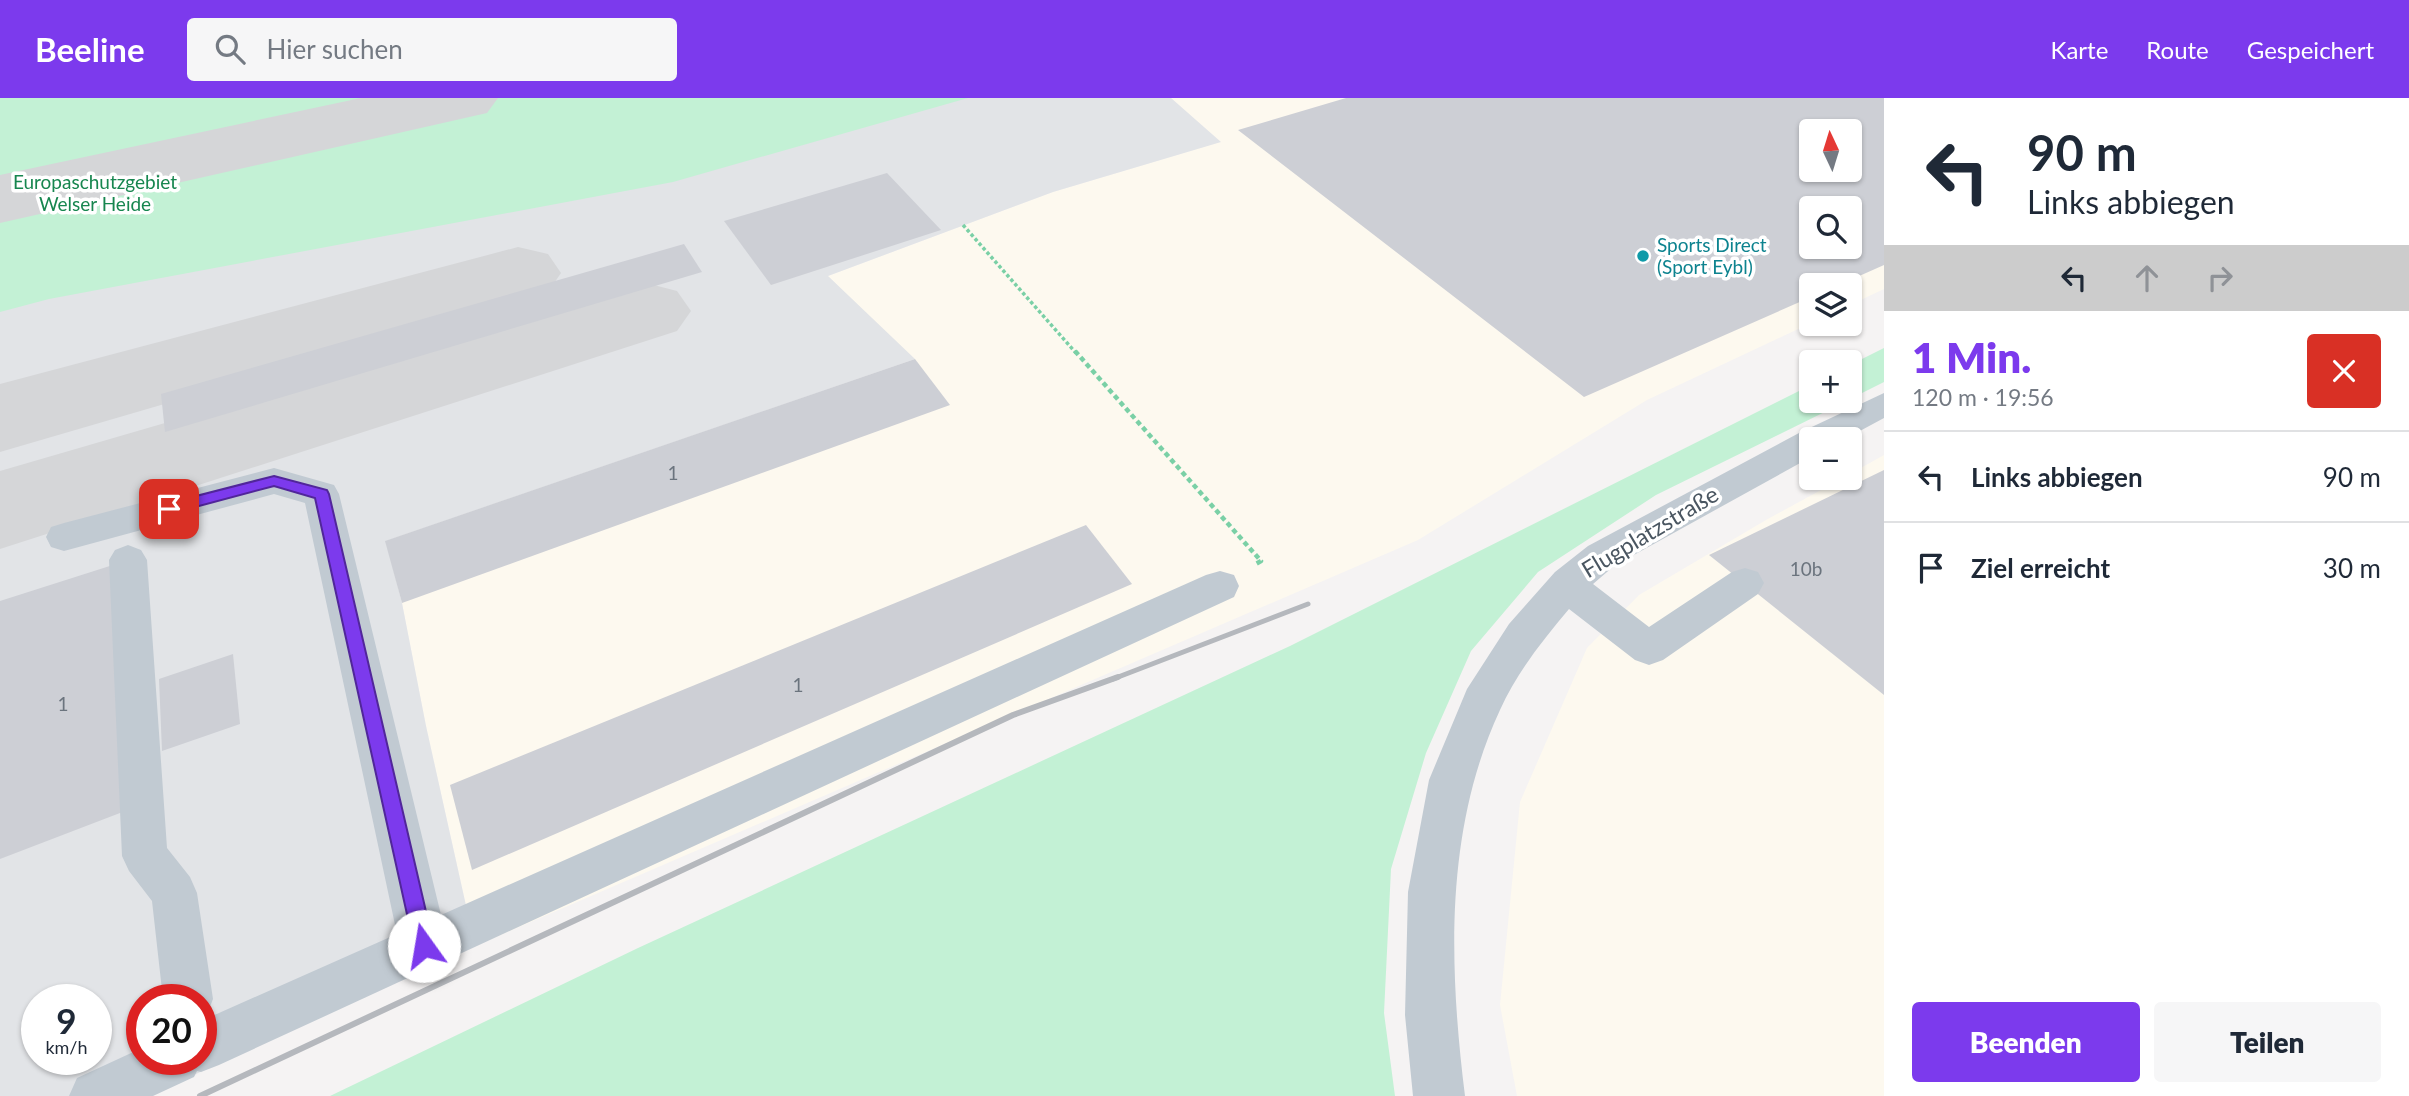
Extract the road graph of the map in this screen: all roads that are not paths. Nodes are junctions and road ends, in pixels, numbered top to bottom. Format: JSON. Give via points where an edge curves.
{"nodes":[{"id":1,"x":1884,"y":404,"type":"edge"},
{"id":2,"x":1840,"y":427,"type":"edge"},
{"id":3,"x":1799,"y":448,"type":"edge"},
{"id":4,"x":64,"y":537,"type":"dead end"},
{"id":5,"x":128,"y":560,"type":"dead end"},
{"id":6,"x":1568,"y":583,"type":"junction"},
{"id":7,"x":1745,"y":583,"type":"dead end"},
{"id":8,"x":1220,"y":586,"type":"road end"},
{"id":9,"x":424,"y":946,"type":"junction"},
{"id":10,"x":186,"y":984,"type":"edge"},
{"id":11,"x":217,"y":1040,"type":"edge"},
{"id":12,"x":141,"y":1075,"type":"edge"},
{"id":13,"x":95,"y":1096,"type":"edge"},
{"id":14,"x":1439,"y":1096,"type":"edge"}],
"edges":[{"from":1,"to":2,"type":"street"},
{"from":3,"to":6,"type":"street","name":"Flugplatzstraße","via":[[1601,556]]},
{"from":4,"to":9,"type":"street","via":[[274,481],[321,494]]},
{"from":5,"to":10,"type":"street","via":[[145,856],[174,893]]},
{"from":6,"to":7,"type":"street","via":[[1588,604],[1649,648]]},
{"from":6,"to":14,"type":"street","name":"Flugplatzstraße","via":[[1523,635],[1482,702],[1451,780],[1431,892],[1430,1015]]},
{"from":8,"to":9,"type":"street"},
{"from":9,"to":11,"type":"street"},
{"from":12,"to":13,"type":"street"}]}
